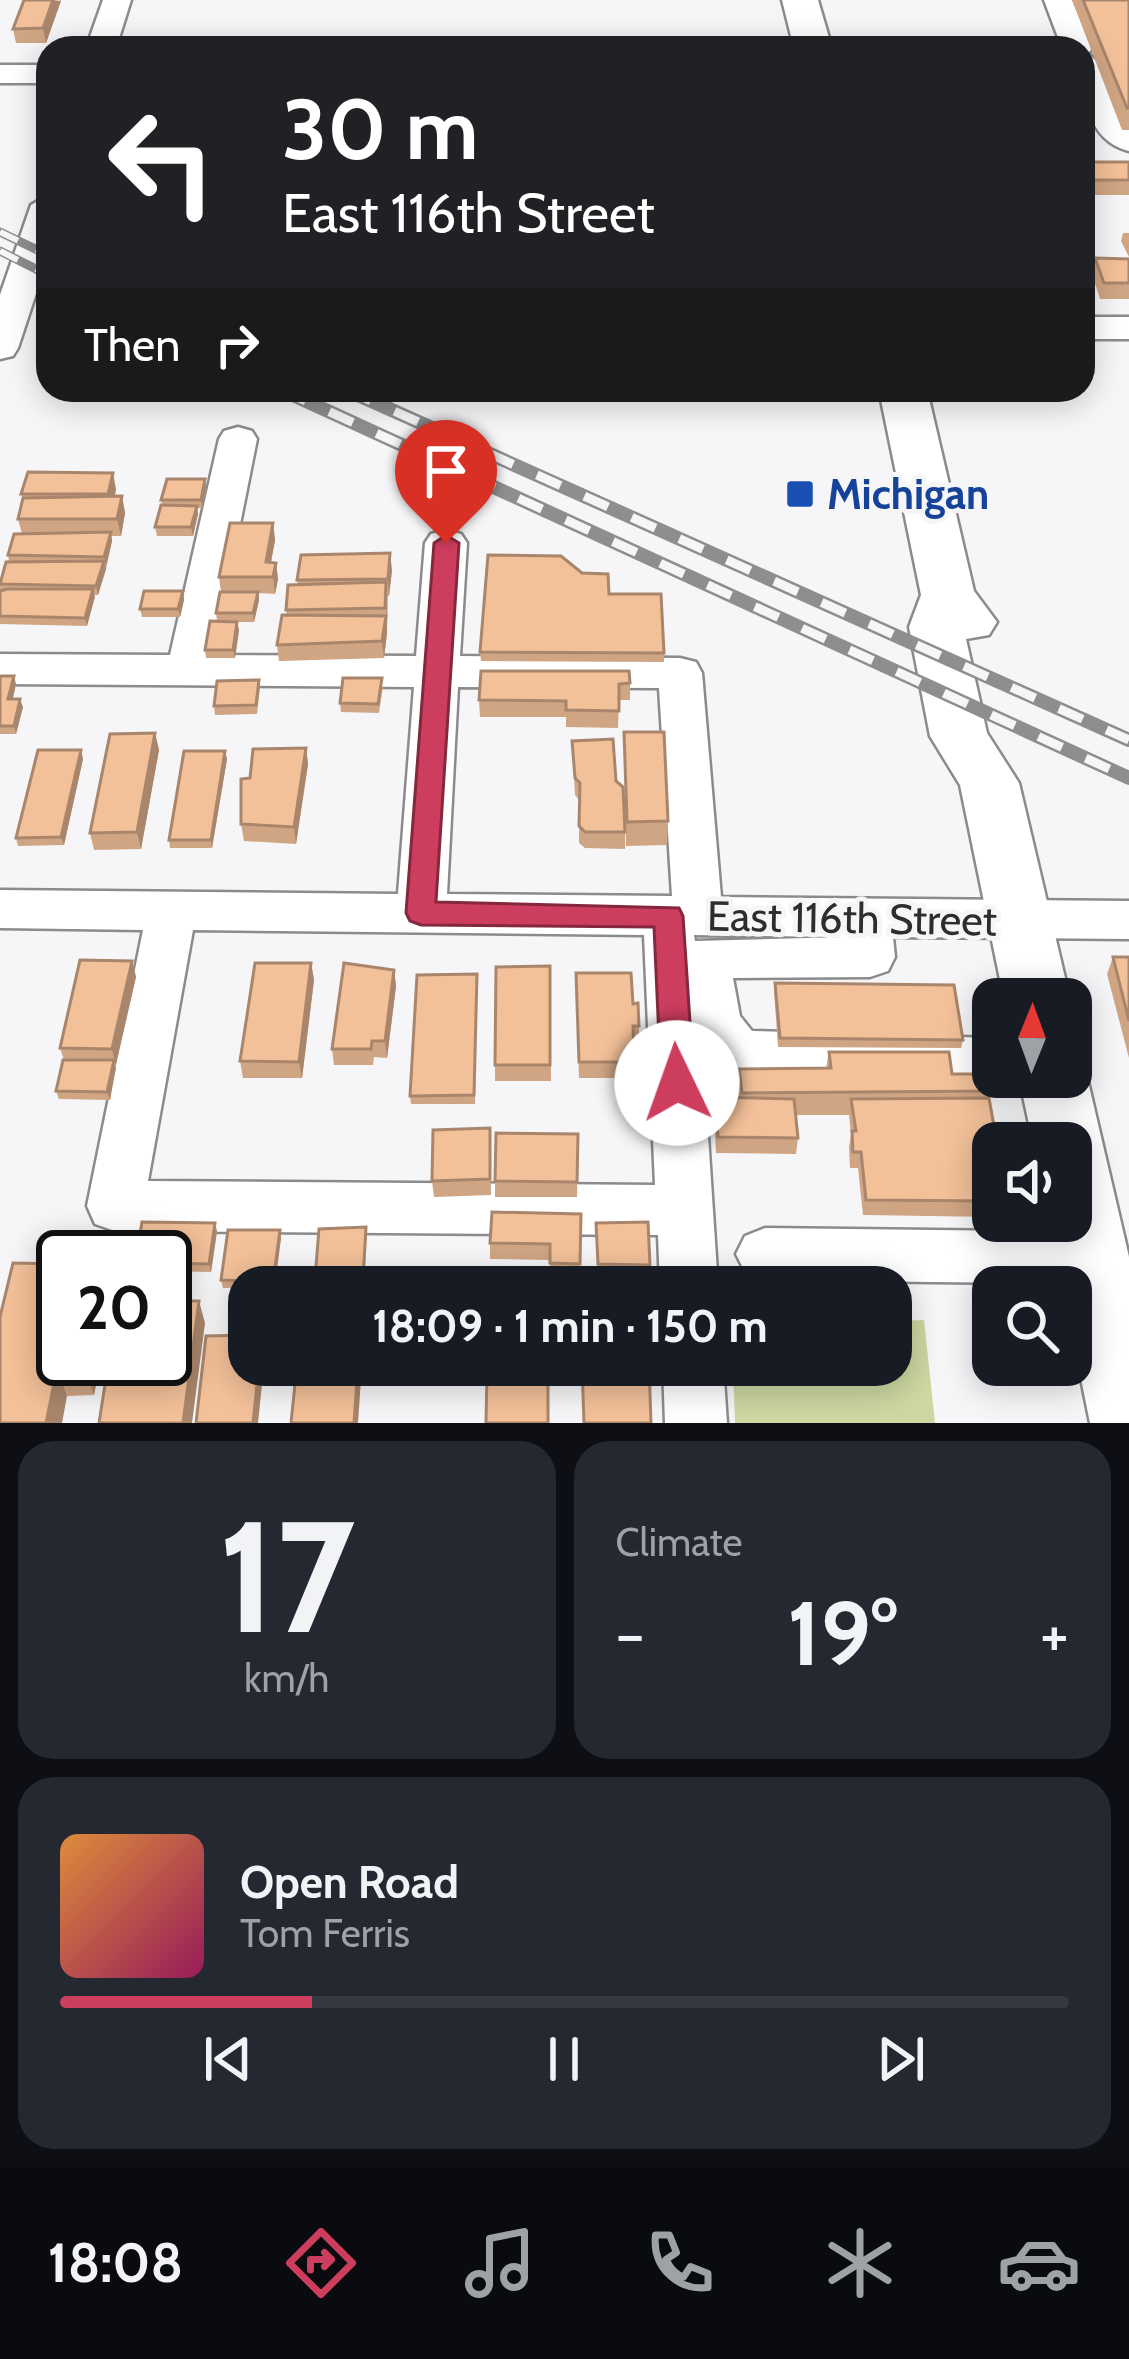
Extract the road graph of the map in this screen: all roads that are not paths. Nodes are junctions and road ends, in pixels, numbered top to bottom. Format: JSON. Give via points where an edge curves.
{"nodes":[{"id":1,"x":118,"y":0,"type":"edge"},
{"id":2,"x":800,"y":0,"type":"edge"},
{"id":3,"x":1058,"y":0,"type":"edge"},
{"id":4,"x":105,"y":36,"type":"edge"},
{"id":5,"x":810,"y":36,"type":"edge"},
{"id":6,"x":1072,"y":36,"type":"edge"},
{"id":7,"x":0,"y":74,"type":"edge"},
{"id":8,"x":36,"y":74,"type":"edge"},
{"id":9,"x":1095,"y":91,"type":"edge"},
{"id":10,"x":1129,"y":141,"type":"edge"},
{"id":11,"x":36,"y":241,"type":"edge"},
{"id":12,"x":1095,"y":328,"type":"edge"},
{"id":13,"x":1129,"y":328,"type":"edge"},
{"id":14,"x":0,"y":349,"type":"edge"},
{"id":15,"x":906,"y":402,"type":"edge"},
{"id":16,"x":238,"y":440,"type":"dead end"},
{"id":17,"x":446,"y":543,"type":"dead end"},
{"id":18,"x":0,"y":669,"type":"edge"},
{"id":19,"x":189,"y":670,"type":"junction"},
{"id":20,"x":437,"y":672,"type":"junction"},
{"id":21,"x":0,"y":909,"type":"edge"},
{"id":22,"x":172,"y":911,"type":"junction"},
{"id":23,"x":421,"y":913,"type":"junction"},
{"id":24,"x":683,"y":916,"type":"junction"},
{"id":25,"x":866,"y":918,"type":"junction"},
{"id":26,"x":1019,"y":920,"type":"junction"},
{"id":27,"x":1129,"y":920,"type":"edge"},
{"id":28,"x":1031,"y":978,"type":"edge"},
{"id":29,"x":972,"y":1059,"type":"edge"},
{"id":30,"x":685,"y":1210,"type":"junction"},
{"id":31,"x":1089,"y":1242,"type":"edge"},
{"id":32,"x":765,"y":1254,"type":"dead end"},
{"id":33,"x":1093,"y":1258,"type":"junction"},
{"id":34,"x":688,"y":1266,"type":"edge"},
{"id":35,"x":694,"y":1386,"type":"edge"},
{"id":36,"x":696,"y":1423,"type":"edge"},
{"id":37,"x":1129,"y":1423,"type":"edge"}],
"edges":[{"from":1,"to":4,"type":"street"},
{"from":2,"to":5,"type":"main road"},
{"from":3,"to":6,"type":"street"},
{"from":7,"to":8,"type":"street"},
{"from":9,"to":10,"type":"street"},
{"from":11,"to":14,"type":"street"},
{"from":12,"to":13,"type":"street"},
{"from":15,"to":26,"type":"main road","via":[[948,596],[936,627],[959,736],[989,783]]},
{"from":16,"to":19,"type":"street"},
{"from":17,"to":20,"type":"street"},
{"from":18,"to":19,"type":"street"},
{"from":19,"to":20,"type":"street"},
{"from":20,"to":23,"type":"street"},
{"from":20,"to":24,"type":"street","via":[[680,674]]},
{"from":21,"to":22,"type":"street","name":"East 116th Street"},
{"from":22,"to":23,"type":"street","name":"East 116th Street"},
{"from":22,"to":30,"type":"street","via":[[115,1206]]},
{"from":23,"to":24,"type":"street","name":"East 116th Street"},
{"from":24,"to":25,"type":"street","name":"East 116th Street"},
{"from":24,"to":30,"type":"street"},
{"from":25,"to":26,"type":"street","name":"East 116th Street"},
{"from":25,"to":29,"type":"street","via":[[870,958],[704,958],[715,1023],[738,1053]]},
{"from":26,"to":27,"type":"street","name":"East 116th Street"},
{"from":26,"to":28,"type":"main road"},
{"from":30,"to":34,"type":"street"},
{"from":31,"to":33,"type":"main road"},
{"from":32,"to":33,"type":"street"},
{"from":33,"to":37,"type":"main road"},
{"from":35,"to":36,"type":"street"}]}
